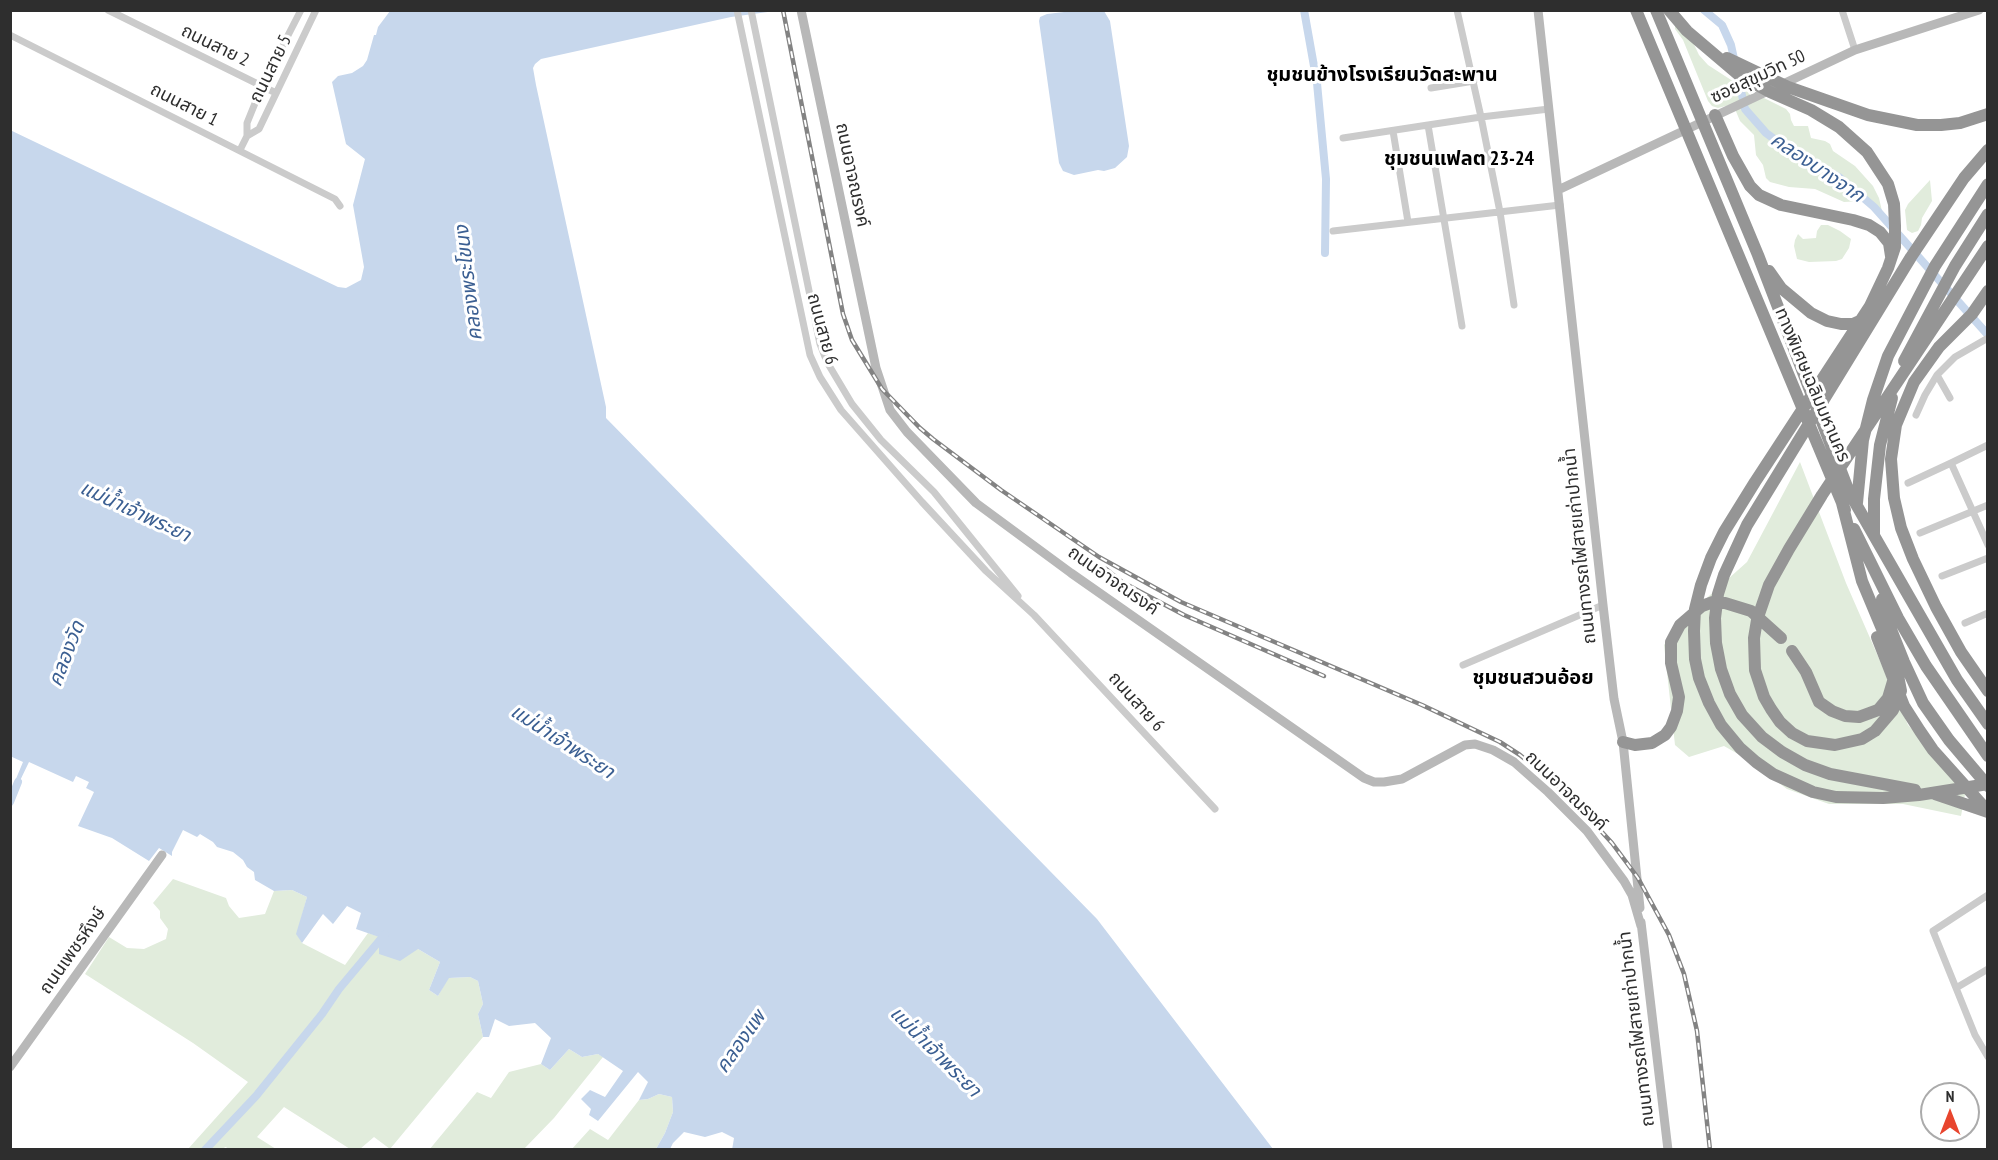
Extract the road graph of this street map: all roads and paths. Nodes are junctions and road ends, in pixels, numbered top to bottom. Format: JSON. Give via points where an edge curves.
{"nodes":[{"id":1,"x":108,"y":10,"type":"edge"},
{"id":2,"x":301,"y":10,"type":"edge"},
{"id":3,"x":316,"y":10,"type":"edge"},
{"id":4,"x":737,"y":10,"type":"edge"},
{"id":5,"x":751,"y":10,"type":"edge"},
{"id":6,"x":801,"y":10,"type":"edge"},
{"id":7,"x":1457,"y":10,"type":"edge"},
{"id":8,"x":1538,"y":10,"type":"edge"},
{"id":9,"x":1636,"y":10,"type":"edge"},
{"id":10,"x":1656,"y":10,"type":"edge"},
{"id":11,"x":1669,"y":10,"type":"edge"},
{"id":12,"x":1842,"y":10,"type":"edge"},
{"id":13,"x":1979,"y":10,"type":"edge"},
{"id":14,"x":10,"y":35,"type":"edge"},
{"id":15,"x":1705,"y":46,"type":"junction"},
{"id":16,"x":1855,"y":50,"type":"junction"},
{"id":17,"x":1474,"y":81,"type":"junction"},
{"id":18,"x":262,"y":86,"type":"junction"},
{"id":19,"x":1431,"y":88,"type":"dead end"},
{"id":20,"x":276,"y":93,"type":"junction"},
{"id":21,"x":1549,"y":109,"type":"junction"},
{"id":22,"x":1988,"y":114,"type":"edge"},
{"id":23,"x":1715,"y":115,"type":"junction"},
{"id":24,"x":1481,"y":117,"type":"junction"},
{"id":25,"x":1428,"y":125,"type":"junction"},
{"id":26,"x":1393,"y":130,"type":"junction"},
{"id":27,"x":247,"y":136,"type":"junction"},
{"id":28,"x":1343,"y":138,"type":"dead end"},
{"id":29,"x":240,"y":150,"type":"junction"},
{"id":30,"x":1988,"y":150,"type":"edge"},
{"id":31,"x":1988,"y":184,"type":"edge"},
{"id":32,"x":1558,"y":190,"type":"junction"},
{"id":33,"x":1560,"y":205,"type":"junction"},
{"id":34,"x":340,"y":207,"type":"dead end"},
{"id":35,"x":1500,"y":212,"type":"junction"},
{"id":36,"x":1988,"y":214,"type":"edge"},
{"id":37,"x":1445,"y":218,"type":"junction"},
{"id":38,"x":1408,"y":222,"type":"junction"},
{"id":39,"x":1333,"y":231,"type":"dead end"},
{"id":40,"x":1988,"y":246,"type":"edge"},
{"id":41,"x":1758,"y":255,"type":"junction"},
{"id":42,"x":1988,"y":291,"type":"edge"},
{"id":43,"x":1514,"y":305,"type":"dead end"},
{"id":44,"x":1462,"y":326,"type":"dead end"},
{"id":45,"x":1988,"y":338,"type":"edge"},
{"id":46,"x":1937,"y":375,"type":"junction"},
{"id":47,"x":1950,"y":398,"type":"dead end"},
{"id":48,"x":1916,"y":415,"type":"dead end"},
{"id":49,"x":1988,"y":445,"type":"edge"},
{"id":50,"x":1951,"y":463,"type":"junction"},
{"id":51,"x":1908,"y":483,"type":"dead end"},
{"id":52,"x":1842,"y":503,"type":"junction"},
{"id":53,"x":1988,"y":505,"type":"edge"},
{"id":54,"x":1973,"y":511,"type":"junction"},
{"id":55,"x":1920,"y":533,"type":"dead end"},
{"id":56,"x":1988,"y":545,"type":"edge"},
{"id":57,"x":1988,"y":558,"type":"edge"},
{"id":58,"x":1942,"y":576,"type":"dead end"},
{"id":59,"x":1603,"y":605,"type":"junction"},
{"id":60,"x":1988,"y":613,"type":"edge"},
{"id":61,"x":1034,"y":615,"type":"junction"},
{"id":62,"x":1965,"y":622,"type":"dead end"},
{"id":63,"x":1781,"y":638,"type":"dead end"},
{"id":64,"x":1792,"y":651,"type":"dead end"},
{"id":65,"x":1895,"y":660,"type":"junction"},
{"id":66,"x":1463,"y":665,"type":"dead end"},
{"id":67,"x":1988,"y":692,"type":"edge"},
{"id":68,"x":1988,"y":724,"type":"edge"},
{"id":69,"x":1623,"y":742,"type":"junction"},
{"id":70,"x":1988,"y":756,"type":"edge"},
{"id":71,"x":1988,"y":785,"type":"edge"},
{"id":72,"x":1215,"y":809,"type":"dead end"},
{"id":73,"x":1987,"y":811,"type":"edge"},
{"id":74,"x":162,"y":855,"type":"dead end"},
{"id":75,"x":1988,"y":895,"type":"edge"},
{"id":76,"x":1641,"y":927,"type":"junction"},
{"id":77,"x":1988,"y":969,"type":"edge"},
{"id":78,"x":1956,"y":988,"type":"junction"},
{"id":79,"x":1988,"y":1039,"type":"edge"},
{"id":80,"x":1980,"y":1043,"type":"junction"},
{"id":81,"x":1988,"y":1057,"type":"edge"},
{"id":82,"x":10,"y":1068,"type":"edge"},
{"id":83,"x":1668,"y":1149,"type":"edge"}],
"edges":[{"from":1,"to":18,"type":"street","name":"ถนนสาย 2"},
{"from":2,"to":18,"type":"street","name":"ถนนสาย 5"},
{"from":3,"to":20,"type":"street","name":"ถนนสาย 5"},
{"from":4,"to":61,"type":"street","name":"ถนนสาย 6","via":[[814,368],[841,410],[922,502],[986,571]]},
{"from":5,"to":61,"type":"street","name":"ถนนสาย 6","via":[[820,344],[837,382],[881,440],[934,492]]},
{"from":6,"to":76,"type":"street","name":"ถนนอาจณรงค์","via":[[872,350],[887,403],[906,432],[976,503],[1364,778],[1374,782],[1402,779],[1465,745],[1493,750],[1514,762],[1592,838],[1632,895]]},
{"from":7,"to":17,"type":"street"},
{"from":8,"to":21,"type":"street","name":"ถนนทางรถไฟสายเก่าปากน้ำ"},
{"from":9,"to":52,"type":"highway","name":"ทางพิเศษเฉลิมมหานคร"},
{"from":10,"to":41,"type":"highway","name":"ทางพิเศษเฉลิมมหานคร"},
{"from":11,"to":15,"type":"highway"},
{"from":12,"to":16,"type":"street"},
{"from":13,"to":16,"type":"street","name":"ซอยสุขุมวิท 50"},
{"from":14,"to":29,"type":"street","name":"ถนนสาย 1"},
{"from":15,"to":22,"type":"highway","via":[[1780,84],[1868,115],[1917,125],[1941,125]]},
{"from":15,"to":71,"type":"highway","via":[[1740,76],[1811,110],[1839,127],[1867,152],[1888,184],[1895,226],[1888,268],[1870,306],[1755,482],[1711,558],[1695,609],[1699,678],[1721,725],[1740,748],[1773,774],[1813,792],[1836,797],[1883,798]]},
{"from":16,"to":23,"type":"street","name":"ซอยสุขุมวิท 50"},
{"from":17,"to":19,"type":"street"},
{"from":17,"to":24,"type":"street"},
{"from":18,"to":20,"type":"street","name":"ถนนสาย 2"},
{"from":18,"to":27,"type":"street","name":"ถนนสาย 5","via":[[246,123]]},
{"from":20,"to":27,"type":"street","name":"ถนนสาย 5","via":[[259,129]]},
{"from":21,"to":24,"type":"street"},
{"from":21,"to":32,"type":"street","name":"ถนนทางรถไฟสายเก่าปากน้ำ"},
{"from":23,"to":32,"type":"street","name":"ซอยสุขุมวิท 50"},
{"from":23,"to":41,"type":"highway","via":[[1744,176],[1759,195],[1780,205],[1869,225],[1889,243],[1892,260],[1889,280],[1876,310],[1853,324],[1841,324],[1811,313],[1797,302],[1781,288]]},
{"from":24,"to":25,"type":"street"},
{"from":24,"to":35,"type":"street"},
{"from":25,"to":26,"type":"street"},
{"from":25,"to":37,"type":"street"},
{"from":26,"to":28,"type":"street"},
{"from":26,"to":38,"type":"street"},
{"from":27,"to":29,"type":"street","name":"ถนนสาย 5"},
{"from":29,"to":34,"type":"street","name":"ถนนสาย 1","via":[[335,199]]},
{"from":30,"to":73,"type":"highway","via":[[1964,178],[1905,267],[1747,525],[1724,575],[1714,618],[1721,669],[1730,694],[1742,715],[1782,752],[1830,774],[1938,794]]},
{"from":31,"to":73,"type":"highway","via":[[1935,266],[1888,356],[1863,440],[1856,537],[1858,577],[1867,612],[1904,706],[1933,750]]},
{"from":32,"to":33,"type":"street","name":"ถนนทางรถไฟสายเก่าปากน้ำ"},
{"from":33,"to":35,"type":"street"},
{"from":33,"to":59,"type":"street","name":"ถนนทางรถไฟสายเก่าปากน้ำ"},
{"from":35,"to":37,"type":"street"},
{"from":35,"to":43,"type":"street"},
{"from":36,"to":71,"type":"highway","via":[[1899,372],[1880,445],[1874,500],[1874,560],[1888,622],[1923,703]]},
{"from":37,"to":38,"type":"street"},
{"from":37,"to":44,"type":"street"},
{"from":38,"to":39,"type":"street"},
{"from":40,"to":65,"type":"highway","via":[[1777,567],[1757,620],[1755,670],[1764,697],[1780,722],[1807,741],[1835,745],[1862,739],[1875,731],[1899,699]]},
{"from":41,"to":68,"type":"highway","name":"ทางพิเศษเฉลิมมหานคร","via":[[1849,492],[1957,680]]},
{"from":42,"to":67,"type":"highway","via":[[1972,314],[1939,347],[1906,397],[1896,425],[1892,459],[1894,498],[1913,559],[1961,652]]},
{"from":45,"to":46,"type":"street","via":[[1955,357]]},
{"from":46,"to":47,"type":"street"},
{"from":46,"to":48,"type":"street"},
{"from":49,"to":50,"type":"street"},
{"from":50,"to":51,"type":"street"},
{"from":50,"to":54,"type":"street"},
{"from":52,"to":65,"type":"highway","via":[[1862,581]]},
{"from":52,"to":70,"type":"highway","name":"ทางพิเศษเฉลิมมหานคร","via":[[1898,618]]},
{"from":53,"to":54,"type":"street"},
{"from":54,"to":55,"type":"street"},
{"from":54,"to":56,"type":"street"},
{"from":57,"to":58,"type":"street"},
{"from":59,"to":66,"type":"street"},
{"from":59,"to":69,"type":"street","name":"ถนนทางรถไฟสายเก่าปากน้ำ"},
{"from":60,"to":62,"type":"street"},
{"from":61,"to":72,"type":"street","name":"ถนนสาย 6"},
{"from":63,"to":69,"type":"highway","via":[[1745,608],[1713,602],[1702,606],[1680,625],[1671,642],[1678,697],[1671,727],[1652,743]]},
{"from":64,"to":65,"type":"highway","via":[[1819,702],[1845,716],[1868,714],[1884,704],[1894,679]]},
{"from":69,"to":76,"type":"street","name":"ถนนทางรถไฟสายเก่าปากน้ำ"},
{"from":74,"to":82,"type":"street","name":"ถนนเพชรหึงษ์"},
{"from":75,"to":78,"type":"street","via":[[1933,931]]},
{"from":76,"to":83,"type":"street","name":"ถนนทางรถไฟสายเก่าปากน้ำ"},
{"from":77,"to":78,"type":"street"},
{"from":78,"to":80,"type":"street"},
{"from":79,"to":80,"type":"street"},
{"from":80,"to":81,"type":"street"}]}
